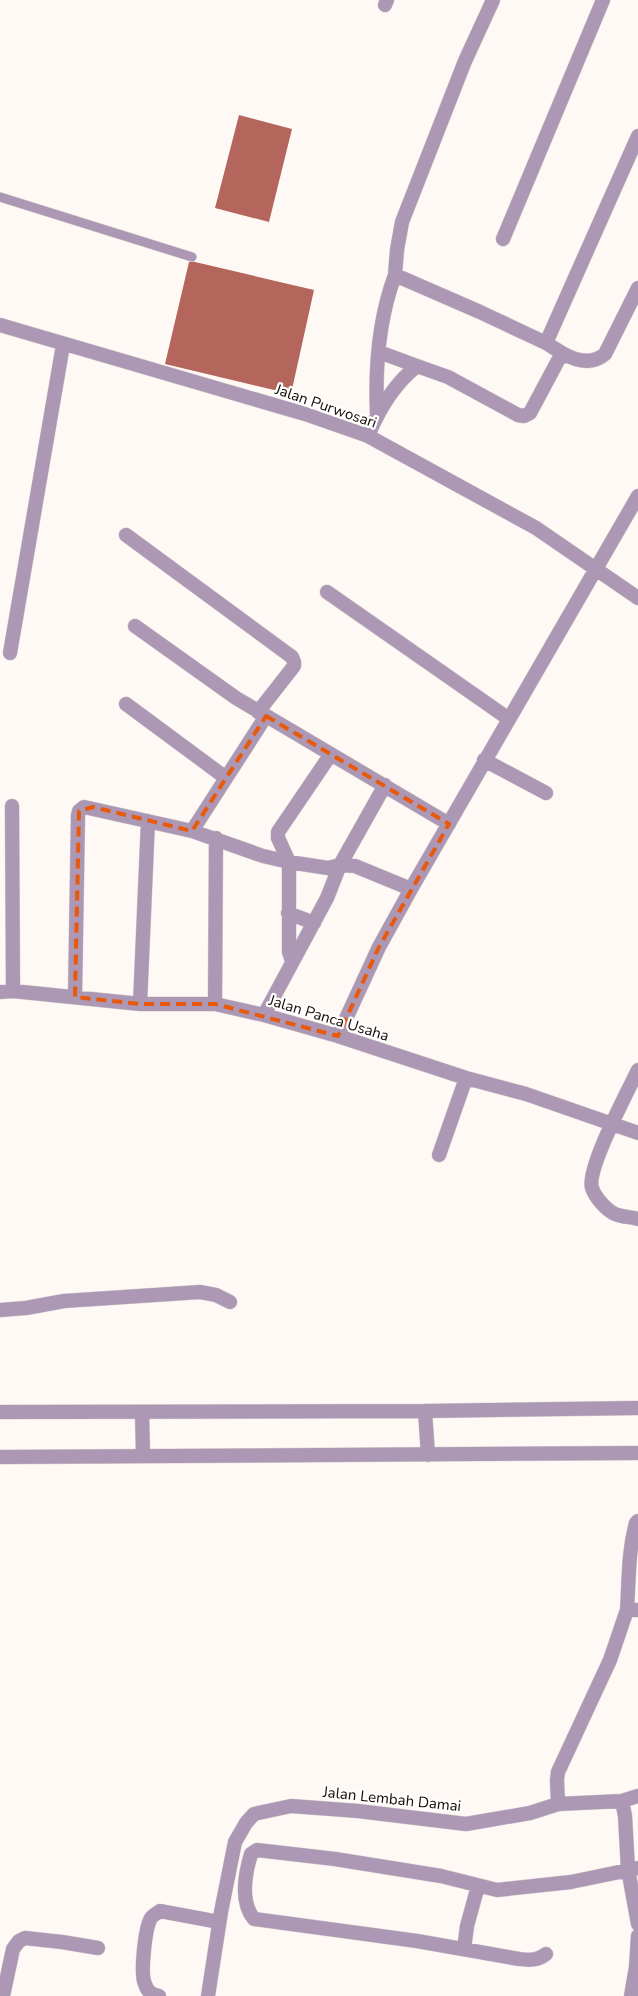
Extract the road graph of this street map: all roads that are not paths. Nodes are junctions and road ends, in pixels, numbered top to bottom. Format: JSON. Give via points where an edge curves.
{"nodes":[{"id":1,"x":493,"y":0,"type":"edge"},
{"id":2,"x":603,"y":0,"type":"edge"},
{"id":3,"x":638,"y":136,"type":"edge"},
{"id":4,"x":0,"y":196,"type":"edge"},
{"id":5,"x":503,"y":240,"type":"dead end"},
{"id":6,"x":192,"y":257,"type":"dead end"},
{"id":7,"x":395,"y":275,"type":"junction"},
{"id":8,"x":638,"y":288,"type":"edge"},
{"id":9,"x":0,"y":325,"type":"edge"},
{"id":10,"x":546,"y":343,"type":"junction"},
{"id":11,"x":62,"y":345,"type":"junction"},
{"id":12,"x":379,"y":352,"type":"junction"},
{"id":13,"x":562,"y":353,"type":"junction"},
{"id":14,"x":417,"y":366,"type":"junction"},
{"id":15,"x":377,"y":414,"type":"junction"},
{"id":16,"x":368,"y":436,"type":"junction"},
{"id":17,"x":638,"y":496,"type":"edge"},
{"id":18,"x":126,"y":536,"type":"dead end"},
{"id":19,"x":597,"y":569,"type":"junction"},
{"id":20,"x":327,"y":592,"type":"dead end"},
{"id":21,"x":638,"y":598,"type":"edge"},
{"id":22,"x":135,"y":626,"type":"dead end"},
{"id":23,"x":10,"y":654,"type":"dead end"},
{"id":24,"x":126,"y":704,"type":"dead end"},
{"id":25,"x":262,"y":714,"type":"junction"},
{"id":26,"x":509,"y":719,"type":"junction"},
{"id":27,"x":331,"y":754,"type":"junction"},
{"id":28,"x":484,"y":760,"type":"junction"},
{"id":29,"x":226,"y":778,"type":"junction"},
{"id":30,"x":385,"y":784,"type":"junction"},
{"id":31,"x":546,"y":794,"type":"dead end"},
{"id":32,"x":12,"y":806,"type":"dead end"},
{"id":33,"x":148,"y":821,"type":"junction"},
{"id":34,"x":449,"y":824,"type":"junction"},
{"id":35,"x":192,"y":831,"type":"junction"},
{"id":36,"x":216,"y":838,"type":"junction"},
{"id":37,"x":290,"y":862,"type":"junction"},
{"id":38,"x":340,"y":866,"type":"junction"},
{"id":39,"x":411,"y":889,"type":"junction"},
{"id":40,"x":288,"y":913,"type":"junction"},
{"id":41,"x":314,"y":923,"type":"junction"},
{"id":42,"x":292,"y":961,"type":"junction"},
{"id":43,"x":6,"y":992,"type":"edge"},
{"id":44,"x":75,"y":997,"type":"junction"},
{"id":45,"x":140,"y":1004,"type":"junction"},
{"id":46,"x":215,"y":1004,"type":"junction"},
{"id":47,"x":264,"y":1015,"type":"junction"},
{"id":48,"x":338,"y":1036,"type":"junction"},
{"id":49,"x":638,"y":1070,"type":"edge"},
{"id":50,"x":466,"y":1078,"type":"junction"},
{"id":51,"x":610,"y":1125,"type":"junction"},
{"id":52,"x":638,"y":1133,"type":"edge"},
{"id":53,"x":439,"y":1156,"type":"dead end"},
{"id":54,"x":638,"y":1218,"type":"edge"},
{"id":55,"x":230,"y":1302,"type":"dead end"},
{"id":56,"x":0,"y":1310,"type":"edge"},
{"id":57,"x":638,"y":1408,"type":"edge"},
{"id":58,"x":425,"y":1411,"type":"junction"},
{"id":59,"x":0,"y":1412,"type":"edge"},
{"id":60,"x":142,"y":1412,"type":"junction"},
{"id":61,"x":638,"y":1454,"type":"edge"},
{"id":62,"x":143,"y":1455,"type":"junction"},
{"id":63,"x":428,"y":1455,"type":"junction"},
{"id":64,"x":0,"y":1457,"type":"edge"},
{"id":65,"x":638,"y":1521,"type":"edge"},
{"id":66,"x":632,"y":1610,"type":"edge"},
{"id":67,"x":638,"y":1796,"type":"edge"},
{"id":68,"x":622,"y":1801,"type":"junction"},
{"id":69,"x":558,"y":1804,"type":"junction"},
{"id":70,"x":633,"y":1868,"type":"edge"},
{"id":71,"x":478,"y":1886,"type":"junction"},
{"id":72,"x":219,"y":1922,"type":"junction"},
{"id":73,"x":638,"y":1924,"type":"edge"},
{"id":74,"x":638,"y":1936,"type":"edge"},
{"id":75,"x":98,"y":1948,"type":"dead end"},
{"id":76,"x":464,"y":1949,"type":"junction"},
{"id":77,"x":546,"y":1954,"type":"dead end"},
{"id":78,"x":637,"y":1967,"type":"edge"},
{"id":79,"x":3,"y":1996,"type":"edge"},
{"id":80,"x":159,"y":1996,"type":"edge"},
{"id":81,"x":208,"y":1996,"type":"edge"},
{"id":82,"x":631,"y":1996,"type":"edge"}],
"edges":[{"from":1,"to":7,"type":"street","via":[[402,222]]},
{"from":2,"to":5,"type":"street"},
{"from":3,"to":10,"type":"street"},
{"from":4,"to":6,"type":"lane"},
{"from":7,"to":10,"type":"street"},
{"from":7,"to":12,"type":"street"},
{"from":8,"to":13,"type":"street","via":[[605,354],[592,361]]},
{"from":9,"to":11,"type":"street","name":"Jalan Purwosari"},
{"from":10,"to":13,"type":"street"},
{"from":11,"to":16,"type":"street","name":"Jalan Purwosari","via":[[305,414]]},
{"from":11,"to":23,"type":"street"},
{"from":12,"to":14,"type":"street"},
{"from":12,"to":15,"type":"street"},
{"from":13,"to":14,"type":"street","via":[[530,414],[524,416],[448,377]]},
{"from":14,"to":15,"type":"street","via":[[400,381]]},
{"from":15,"to":16,"type":"street"},
{"from":16,"to":19,"type":"street","name":"Jalan Purwosari","via":[[536,528]]},
{"from":17,"to":19,"type":"street"},
{"from":18,"to":25,"type":"street","via":[[292,657],[294,666]]},
{"from":19,"to":21,"type":"street","name":"Jalan Purwosari"},
{"from":19,"to":26,"type":"street"},
{"from":20,"to":26,"type":"street"},
{"from":22,"to":25,"type":"street"},
{"from":24,"to":29,"type":"street"},
{"from":25,"to":27,"type":"street"},
{"from":25,"to":29,"type":"street"},
{"from":26,"to":28,"type":"street"},
{"from":27,"to":30,"type":"street"},
{"from":27,"to":37,"type":"street","via":[[278,832]]},
{"from":28,"to":31,"type":"street"},
{"from":28,"to":34,"type":"street"},
{"from":29,"to":35,"type":"street"},
{"from":30,"to":34,"type":"street"},
{"from":30,"to":38,"type":"street"},
{"from":32,"to":43,"type":"street"},
{"from":33,"to":35,"type":"street"},
{"from":33,"to":44,"type":"street","via":[[93,808],[79,810]]},
{"from":33,"to":45,"type":"street"},
{"from":34,"to":39,"type":"street"},
{"from":35,"to":36,"type":"street"},
{"from":36,"to":37,"type":"street","via":[[263,856]]},
{"from":36,"to":46,"type":"street"},
{"from":37,"to":38,"type":"street","via":[[328,868]]},
{"from":37,"to":40,"type":"street"},
{"from":38,"to":39,"type":"street","via":[[355,866]]},
{"from":38,"to":41,"type":"street"},
{"from":39,"to":48,"type":"street","via":[[379,947]]},
{"from":40,"to":41,"type":"street"},
{"from":40,"to":42,"type":"street"},
{"from":41,"to":42,"type":"street"},
{"from":42,"to":47,"type":"street"},
{"from":43,"to":44,"type":"street","name":"Jalan Panca Usaha"},
{"from":44,"to":45,"type":"street","name":"Jalan Panca Usaha"},
{"from":45,"to":46,"type":"street","name":"Jalan Panca Usaha"},
{"from":46,"to":47,"type":"street","name":"Jalan Panca Usaha"},
{"from":47,"to":48,"type":"street","name":"Jalan Panca Usaha"},
{"from":48,"to":50,"type":"street","name":"Jalan Panca Usaha"},
{"from":49,"to":51,"type":"street"},
{"from":50,"to":51,"type":"street","name":"Jalan Panca Usaha","via":[[526,1094]]},
{"from":50,"to":53,"type":"street"},
{"from":51,"to":52,"type":"street","name":"Jalan Panca Usaha"},
{"from":51,"to":54,"type":"street","via":[[592,1177],[592,1188],[601,1202],[615,1214]]},
{"from":55,"to":56,"type":"street","via":[[200,1292],[64,1301]]},
{"from":57,"to":58,"type":"street"},
{"from":58,"to":60,"type":"street"},
{"from":58,"to":63,"type":"street"},
{"from":59,"to":60,"type":"street"},
{"from":60,"to":62,"type":"street"},
{"from":61,"to":63,"type":"street"},
{"from":62,"to":63,"type":"street"},
{"from":62,"to":64,"type":"street"},
{"from":65,"to":66,"type":"street","via":[[629,1560]]},
{"from":66,"to":69,"type":"street","via":[[558,1772]]},
{"from":67,"to":68,"type":"street","name":"Jalan Lembah Damai"},
{"from":68,"to":69,"type":"street","name":"Jalan Lembah Damai"},
{"from":68,"to":70,"type":"street"},
{"from":69,"to":72,"type":"street","name":"Jalan Lembah Damai","via":[[530,1813],[466,1824],[291,1806],[254,1814],[235,1842]]},
{"from":70,"to":71,"type":"street","via":[[571,1882],[497,1890]]},
{"from":70,"to":73,"type":"street"},
{"from":71,"to":76,"type":"street"},
{"from":71,"to":76,"type":"street","via":[[431,1874],[258,1850],[251,1854],[248,1862],[246,1903],[254,1919]]},
{"from":72,"to":80,"type":"street","via":[[160,1911],[151,1918],[146,1934],[144,1982],[148,1991]]},
{"from":72,"to":81,"type":"street","name":"Jalan Lembah Damai"},
{"from":74,"to":78,"type":"street"},
{"from":75,"to":79,"type":"street","via":[[25,1938],[19,1941],[13,1949]]},
{"from":76,"to":77,"type":"street","via":[[533,1960]]},
{"from":78,"to":82,"type":"street"}]}
